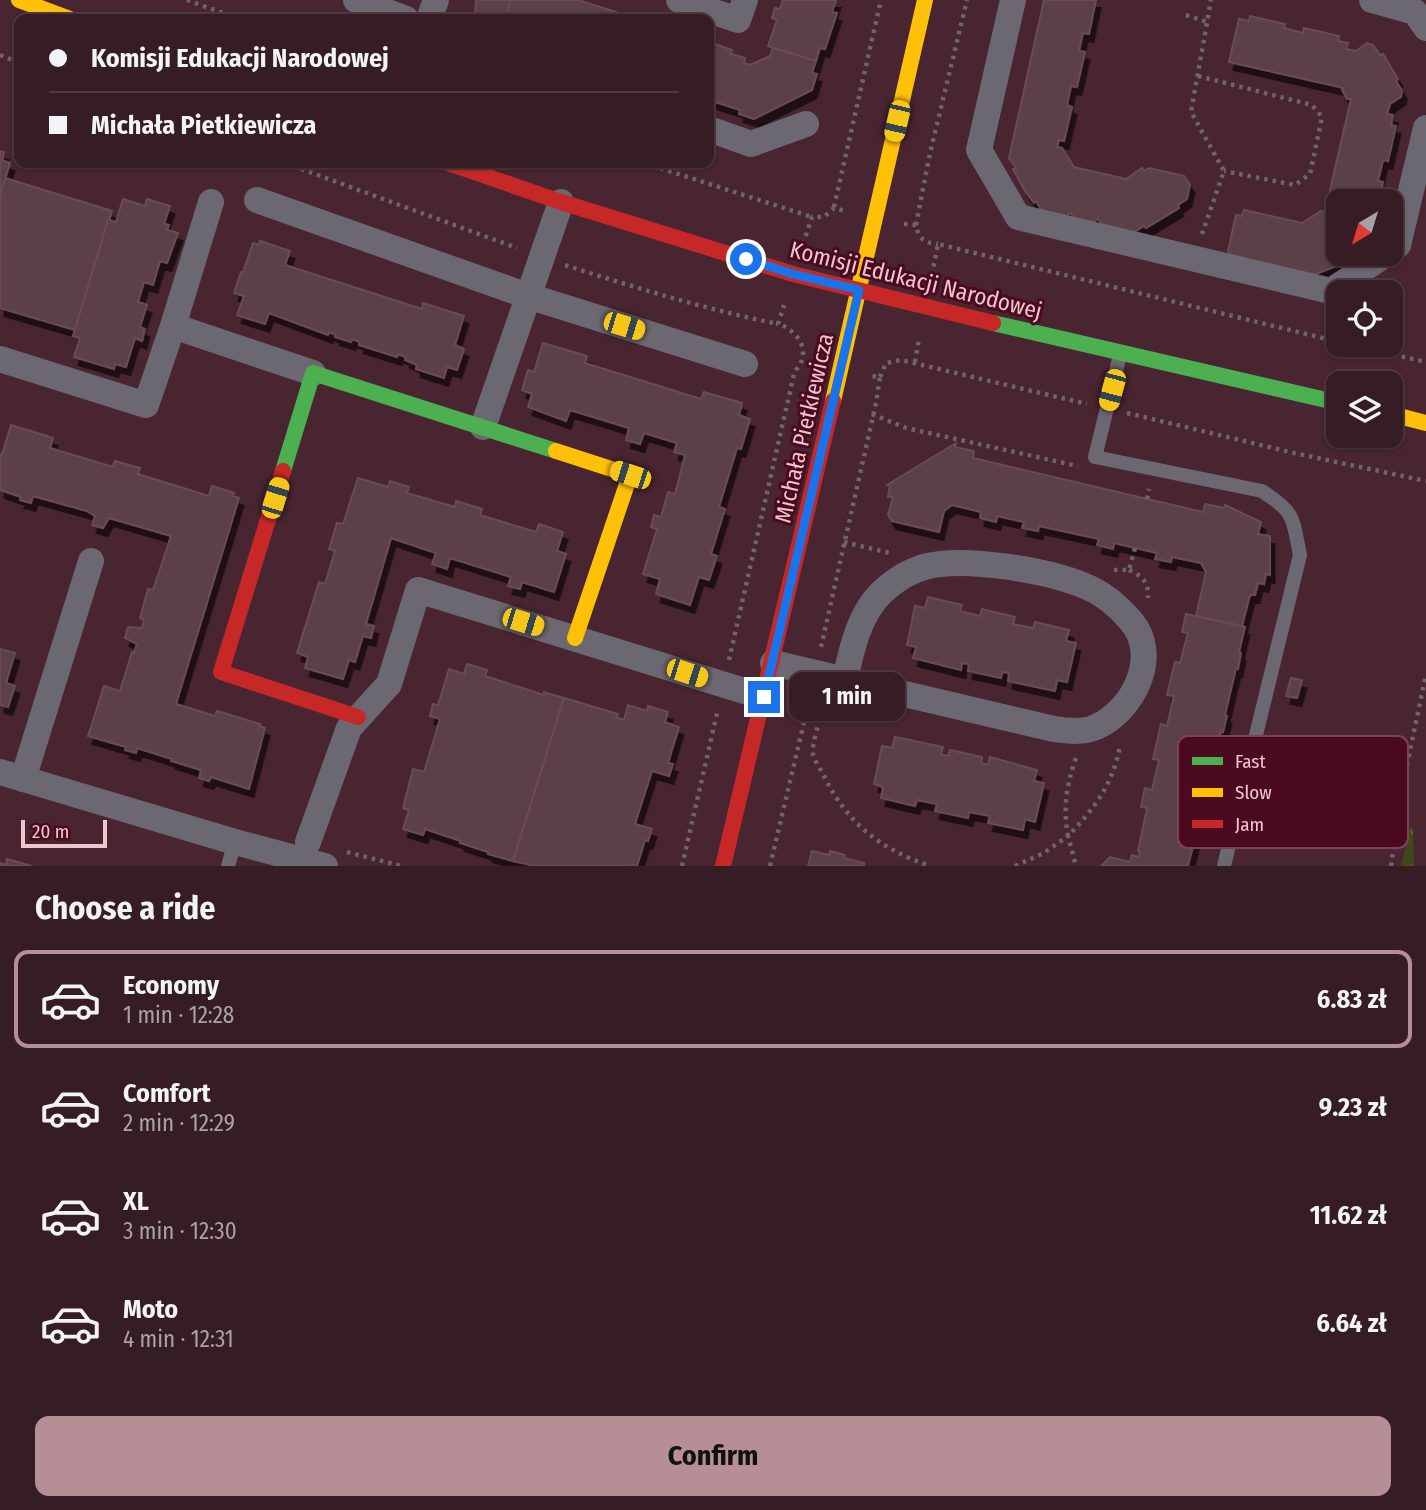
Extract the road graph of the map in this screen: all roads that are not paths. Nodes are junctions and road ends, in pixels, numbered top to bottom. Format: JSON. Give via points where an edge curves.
{"nodes":[{"id":1,"x":19,"y":0,"type":"edge"},
{"id":2,"x":356,"y":0,"type":"edge"},
{"id":3,"x":679,"y":0,"type":"edge"},
{"id":4,"x":745,"y":0,"type":"edge"},
{"id":5,"x":925,"y":0,"type":"edge"},
{"id":6,"x":1013,"y":0,"type":"edge"},
{"id":7,"x":1372,"y":0,"type":"edge"},
{"id":8,"x":57,"y":14,"type":"edge"},
{"id":9,"x":393,"y":14,"type":"edge"},
{"id":10,"x":1426,"y":28,"type":"edge"},
{"id":11,"x":806,"y":124,"type":"dead end"},
{"id":12,"x":1426,"y":128,"type":"edge"},
{"id":13,"x":714,"y":131,"type":"edge"},
{"id":14,"x":462,"y":168,"type":"edge"},
{"id":15,"x":257,"y":200,"type":"dead end"},
{"id":16,"x":211,"y":202,"type":"dead end"},
{"id":17,"x":561,"y":202,"type":"junction"},
{"id":18,"x":1404,"y":220,"type":"edge"},
{"id":19,"x":1368,"y":266,"type":"edge"},
{"id":20,"x":859,"y":290,"type":"junction"},
{"id":21,"x":528,"y":296,"type":"junction"},
{"id":22,"x":173,"y":326,"type":"junction"},
{"id":23,"x":1121,"y":353,"type":"junction"},
{"id":24,"x":0,"y":359,"type":"edge"},
{"id":25,"x":745,"y":364,"type":"dead end"},
{"id":26,"x":313,"y":373,"type":"junction"},
{"id":27,"x":1326,"y":400,"type":"edge"},
{"id":28,"x":1403,"y":417,"type":"edge"},
{"id":29,"x":1426,"y":422,"type":"edge"},
{"id":30,"x":483,"y":427,"type":"junction"},
{"id":31,"x":91,"y":561,"type":"dead end"},
{"id":32,"x":575,"y":638,"type":"junction"},
{"id":33,"x":773,"y":663,"type":"junction"},
{"id":34,"x":845,"y":680,"type":"junction"},
{"id":35,"x":764,"y":697,"type":"junction"},
{"id":36,"x":358,"y":717,"type":"junction"},
{"id":37,"x":1256,"y":736,"type":"edge"},
{"id":38,"x":11,"y":776,"type":"edge"},
{"id":39,"x":308,"y":842,"type":"dead end"},
{"id":40,"x":1228,"y":848,"type":"edge"},
{"id":41,"x":231,"y":854,"type":"edge"},
{"id":42,"x":325,"y":866,"type":"edge"},
{"id":43,"x":723,"y":866,"type":"edge"},
{"id":44,"x":1224,"y":866,"type":"edge"}],
"edges":[{"from":1,"to":8,"type":"street"},
{"from":2,"to":9,"type":"street"},
{"from":3,"to":4,"type":"street","via":[[738,20]]},
{"from":5,"to":20,"type":"street","name":"Michała Pietkiewicza"},
{"from":6,"to":19,"type":"street","via":[[979,150],[1018,217],[1331,291]]},
{"from":7,"to":10,"type":"street","via":[[1415,12]]},
{"from":11,"to":13,"type":"street","via":[[751,144]]},
{"from":12,"to":18,"type":"street"},
{"from":14,"to":17,"type":"street","name":"Komisji Edukacji Narodowej"},
{"from":15,"to":21,"type":"street"},
{"from":16,"to":22,"type":"street"},
{"from":17,"to":20,"type":"street","name":"Komisji Edukacji Narodowej"},
{"from":17,"to":21,"type":"street"},
{"from":20,"to":23,"type":"street","name":"Komisji Edukacji Narodowej"},
{"from":20,"to":33,"type":"street","name":"Michała Pietkiewicza"},
{"from":21,"to":25,"type":"street"},
{"from":21,"to":30,"type":"street"},
{"from":22,"to":24,"type":"street","via":[[146,405]]},
{"from":22,"to":26,"type":"street"},
{"from":23,"to":27,"type":"street","name":"Komisji Edukacji Narodowej"},
{"from":23,"to":37,"type":"lane","via":[[1095,457],[1262,491],[1292,516],[1300,555]]},
{"from":26,"to":30,"type":"street"},
{"from":26,"to":36,"type":"street","via":[[221,672]]},
{"from":28,"to":29,"type":"street"},
{"from":30,"to":32,"type":"street","via":[[630,475]]},
{"from":31,"to":38,"type":"street"},
{"from":32,"to":35,"type":"street"},
{"from":32,"to":36,"type":"street","via":[[418,590],[389,684]]},
{"from":33,"to":34,"type":"street"},
{"from":33,"to":35,"type":"street","name":"Michała Pietkiewicza"},
{"from":34,"to":34,"type":"street","via":[[1066,731],[1094,728],[1123,709],[1135,689],[1143,657],[1134,624],[1087,586],[1054,575],[955,562],[906,574],[881,593],[865,617]]},
{"from":35,"to":43,"type":"street","name":"Michała Pietkiewicza"},
{"from":36,"to":39,"type":"street","via":[[349,728]]},
{"from":38,"to":41,"type":"street"},
{"from":40,"to":44,"type":"lane"},
{"from":41,"to":42,"type":"street"}]}
